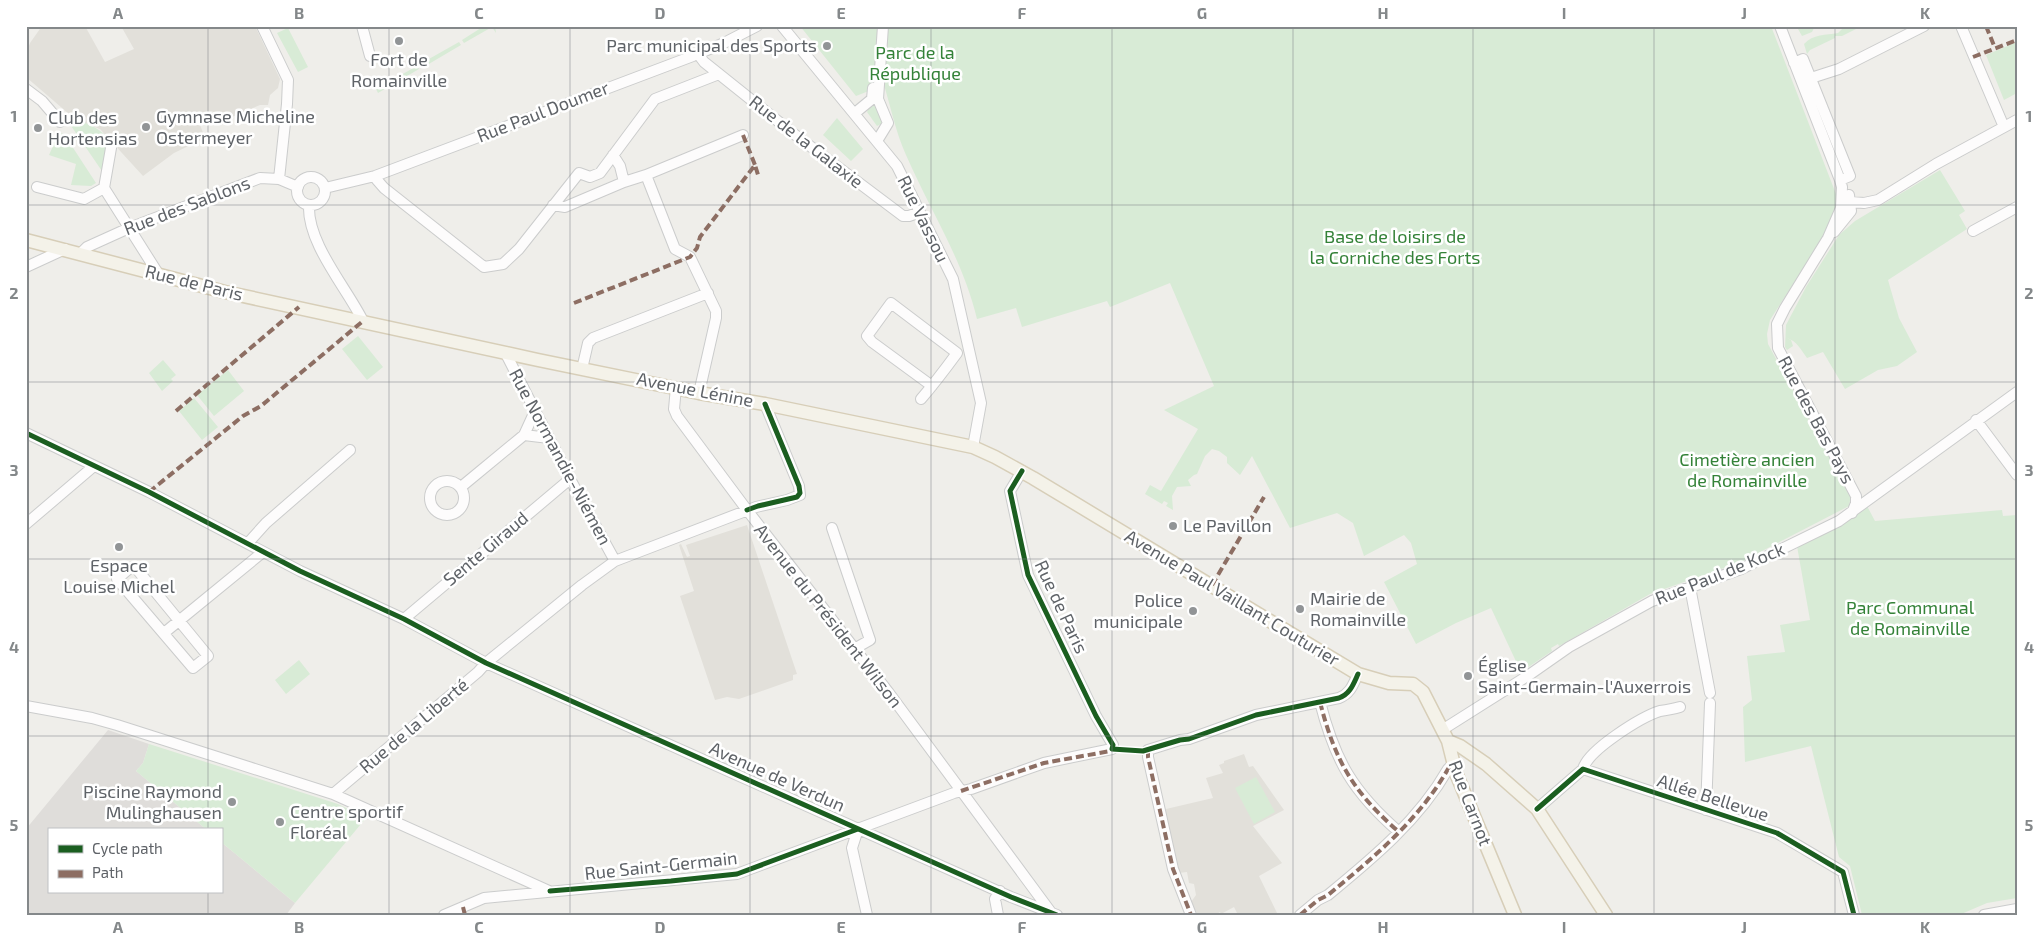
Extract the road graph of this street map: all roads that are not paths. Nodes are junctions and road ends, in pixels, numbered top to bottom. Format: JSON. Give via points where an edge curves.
{"nodes":[{"id":1,"x":262,"y":26,"type":"edge"},
{"id":2,"x":362,"y":26,"type":"edge"},
{"id":3,"x":758,"y":26,"type":"edge"},
{"id":4,"x":782,"y":26,"type":"edge"},
{"id":5,"x":877,"y":26,"type":"edge"},
{"id":6,"x":883,"y":26,"type":"edge"},
{"id":7,"x":1780,"y":26,"type":"edge"},
{"id":8,"x":1924,"y":26,"type":"edge"},
{"id":9,"x":1961,"y":26,"type":"edge"},
{"id":10,"x":698,"y":54,"type":"junction"},
{"id":11,"x":370,"y":56,"type":"dead end"},
{"id":12,"x":1794,"y":63,"type":"junction"},
{"id":13,"x":719,"y":74,"type":"junction"},
{"id":14,"x":1811,"y":78,"type":"junction"},
{"id":15,"x":26,"y":89,"type":"edge"},
{"id":16,"x":875,"y":99,"type":"junction"},
{"id":17,"x":854,"y":114,"type":"junction"},
{"id":18,"x":2017,"y":120,"type":"edge"},
{"id":19,"x":60,"y":122,"type":"dead end"},
{"id":20,"x":2004,"y":127,"type":"junction"},
{"id":21,"x":744,"y":135,"type":"dead end"},
{"id":22,"x":877,"y":141,"type":"junction"},
{"id":23,"x":111,"y":148,"type":"dead end"},
{"id":24,"x":613,"y":155,"type":"junction"},
{"id":25,"x":646,"y":175,"type":"junction"},
{"id":26,"x":375,"y":176,"type":"junction"},
{"id":27,"x":279,"y":179,"type":"junction"},
{"id":28,"x":624,"y":182,"type":"junction"},
{"id":29,"x":1841,"y":183,"type":"junction"},
{"id":30,"x":36,"y":186,"type":"dead end"},
{"id":31,"x":298,"y":187,"type":"junction"},
{"id":32,"x":104,"y":188,"type":"junction"},
{"id":33,"x":325,"y":188,"type":"junction"},
{"id":34,"x":1851,"y":202,"type":"junction"},
{"id":35,"x":309,"y":205,"type":"junction"},
{"id":36,"x":553,"y":206,"type":"junction"},
{"id":37,"x":2017,"y":207,"type":"edge"},
{"id":38,"x":1841,"y":208,"type":"junction"},
{"id":39,"x":920,"y":212,"type":"junction"},
{"id":40,"x":129,"y":228,"type":"junction"},
{"id":41,"x":1973,"y":232,"type":"dead end"},
{"id":42,"x":1828,"y":238,"type":"junction"},
{"id":43,"x":26,"y":240,"type":"edge"},
{"id":44,"x":65,"y":249,"type":"junction"},
{"id":45,"x":81,"y":253,"type":"junction"},
{"id":46,"x":26,"y":267,"type":"edge"},
{"id":47,"x":159,"y":274,"type":"junction"},
{"id":48,"x":708,"y":293,"type":"junction"},
{"id":49,"x":362,"y":321,"type":"junction"},
{"id":50,"x":970,"y":349,"type":"junction"},
{"id":51,"x":505,"y":352,"type":"junction"},
{"id":52,"x":957,"y":353,"type":"junction"},
{"id":53,"x":582,"y":368,"type":"junction"},
{"id":54,"x":932,"y":386,"type":"junction"},
{"id":55,"x":676,"y":387,"type":"junction"},
{"id":56,"x":2017,"y":392,"type":"edge"},
{"id":57,"x":699,"y":393,"type":"junction"},
{"id":58,"x":922,"y":399,"type":"dead end"},
{"id":59,"x":765,"y":404,"type":"junction"},
{"id":60,"x":535,"y":411,"type":"junction"},
{"id":61,"x":1976,"y":420,"type":"junction"},
{"id":62,"x":26,"y":433,"type":"edge"},
{"id":63,"x":524,"y":435,"type":"junction"},
{"id":64,"x":549,"y":438,"type":"junction"},
{"id":65,"x":973,"y":447,"type":"junction"},
{"id":66,"x":350,"y":450,"type":"dead end"},
{"id":67,"x":94,"y":466,"type":"junction"},
{"id":68,"x":1022,"y":471,"type":"junction"},
{"id":69,"x":2017,"y":475,"type":"edge"},
{"id":70,"x":570,"y":479,"type":"junction"},
{"id":71,"x":461,"y":487,"type":"dead end"},
{"id":72,"x":1862,"y":500,"type":"junction"},
{"id":73,"x":747,"y":510,"type":"junction"},
{"id":74,"x":26,"y":524,"type":"edge"},
{"id":75,"x":832,"y":528,"type":"dead end"},
{"id":76,"x":248,"y":543,"type":"junction"},
{"id":77,"x":263,"y":552,"type":"junction"},
{"id":78,"x":615,"y":561,"type":"junction"},
{"id":79,"x":1690,"y":587,"type":"junction"},
{"id":80,"x":404,"y":619,"type":"junction"},
{"id":81,"x":179,"y":621,"type":"junction"},
{"id":82,"x":164,"y":633,"type":"junction"},
{"id":83,"x":854,"y":649,"type":"junction"},
{"id":84,"x":486,"y":663,"type":"junction"},
{"id":85,"x":1358,"y":674,"type":"junction"},
{"id":86,"x":1423,"y":692,"type":"joint"},
{"id":87,"x":1710,"y":692,"type":"dead end"},
{"id":88,"x":1320,"y":702,"type":"junction"},
{"id":89,"x":1710,"y":703,"type":"dead end"},
{"id":90,"x":26,"y":706,"type":"edge"},
{"id":91,"x":1680,"y":707,"type":"dead end"},
{"id":92,"x":1442,"y":730,"type":"junction"},
{"id":93,"x":1448,"y":742,"type":"junction"},
{"id":94,"x":1112,"y":749,"type":"joint"},
{"id":95,"x":1453,"y":764,"type":"junction"},
{"id":96,"x":1583,"y":769,"type":"junction"},
{"id":97,"x":961,"y":792,"type":"junction"},
{"id":98,"x":333,"y":794,"type":"junction"},
{"id":99,"x":1537,"y":809,"type":"junction"},
{"id":100,"x":1706,"y":810,"type":"junction"},
{"id":101,"x":858,"y":829,"type":"junction"},
{"id":102,"x":1399,"y":832,"type":"junction"},
{"id":103,"x":550,"y":891,"type":"junction"},
{"id":104,"x":1000,"y":891,"type":"junction"},
{"id":105,"x":2017,"y":909,"type":"edge"},
{"id":106,"x":1054,"y":914,"type":"edge"},
{"id":107,"x":444,"y":915,"type":"edge"},
{"id":108,"x":867,"y":915,"type":"edge"},
{"id":109,"x":998,"y":915,"type":"edge"},
{"id":110,"x":1191,"y":915,"type":"edge"},
{"id":111,"x":1300,"y":915,"type":"edge"},
{"id":112,"x":1515,"y":915,"type":"edge"},
{"id":113,"x":1606,"y":915,"type":"edge"},
{"id":114,"x":1854,"y":915,"type":"edge"},
{"id":115,"x":1984,"y":915,"type":"edge"}],
"edges":[{"from":1,"to":27,"type":"street","via":[[288,80]]},
{"from":2,"to":11,"type":"street"},
{"from":3,"to":10,"type":"street","name":"Rue Paul Doumer"},
{"from":4,"to":17,"type":"street","name":"Rue Vassou"},
{"from":5,"to":16,"type":"street"},
{"from":6,"to":16,"type":"street"},
{"from":7,"to":12,"type":"street"},
{"from":8,"to":14,"type":"street","via":[[1839,68]]},
{"from":9,"to":20,"type":"street"},
{"from":10,"to":13,"type":"street","name":"Rue de la Galaxie"},
{"from":10,"to":26,"type":"street","name":"Rue Paul Doumer"},
{"from":12,"to":14,"type":"street","via":[[1803,59]]},
{"from":12,"to":29,"type":"street"},
{"from":13,"to":24,"type":"street","via":[[655,99]]},
{"from":13,"to":39,"type":"street","name":"Rue de la Galaxie","via":[[903,216]]},
{"from":14,"to":29,"type":"street","via":[[1850,176]]},
{"from":15,"to":19,"type":"street","via":[[42,101]]},
{"from":16,"to":17,"type":"street"},
{"from":16,"to":22,"type":"street","via":[[888,123]]},
{"from":17,"to":22,"type":"street","name":"Rue Vassou"},
{"from":18,"to":20,"type":"street"},
{"from":20,"to":34,"type":"street","via":[[1878,200]]},
{"from":21,"to":25,"type":"street"},
{"from":22,"to":39,"type":"street","name":"Rue Vassou","via":[[897,166]]},
{"from":23,"to":32,"type":"street"},
{"from":24,"to":28,"type":"street"},
{"from":24,"to":36,"type":"street","via":[[600,173],[590,177],[579,173]]},
{"from":25,"to":28,"type":"street"},
{"from":25,"to":48,"type":"street","via":[[675,249],[690,257]]},
{"from":26,"to":33,"type":"street","name":"Rue Paul Doumer"},
{"from":26,"to":36,"type":"street","via":[[384,188],[484,267],[503,264]]},
{"from":27,"to":31,"type":"street","name":"Rue des Sablons"},
{"from":27,"to":40,"type":"street","name":"Rue des Sablons","via":[[260,178]]},
{"from":28,"to":36,"type":"street","via":[[565,207]]},
{"from":29,"to":34,"type":"street"},
{"from":29,"to":38,"type":"street"},
{"from":30,"to":32,"type":"street","via":[[84,199]]},
{"from":31,"to":33,"type":"street","via":[[303,179],[312,177],[321,180]]},
{"from":31,"to":35,"type":"street","via":[[299,198]]},
{"from":32,"to":40,"type":"street"},
{"from":33,"to":35,"type":"street","via":[[322,200]]},
{"from":34,"to":38,"type":"street"},
{"from":34,"to":42,"type":"street","name":"Rue des Bas Pays","via":[[1846,220]]},
{"from":35,"to":49,"type":"street","via":[[308,217],[321,250]]},
{"from":37,"to":41,"type":"street"},
{"from":38,"to":42,"type":"street","name":"Rue des Bas Pays"},
{"from":39,"to":50,"type":"street","name":"Rue Vassou","via":[[953,279]]},
{"from":40,"to":45,"type":"street","name":"Rue des Sablons","via":[[86,247]]},
{"from":40,"to":47,"type":"street"},
{"from":42,"to":72,"type":"street","name":"Rue des Bas Pays","via":[[1785,308],[1777,324],[1776,337],[1778,348]]},
{"from":43,"to":44,"type":"main road","name":"Rue de Paris"},
{"from":44,"to":45,"type":"main road","name":"Rue de Paris"},
{"from":44,"to":46,"type":"street"},
{"from":45,"to":47,"type":"main road","name":"Rue de Paris"},
{"from":47,"to":49,"type":"main road","name":"Rue de Paris","via":[[225,292]]},
{"from":48,"to":53,"type":"street","via":[[593,338],[588,343]]},
{"from":48,"to":57,"type":"street","via":[[716,318]]},
{"from":49,"to":51,"type":"main road","name":"Rue de Paris"},
{"from":50,"to":52,"type":"street"},
{"from":50,"to":65,"type":"street","name":"Rue Vassou","via":[[981,403]]},
{"from":51,"to":53,"type":"main road","name":"Avenue Lénine"},
{"from":51,"to":60,"type":"street","name":"Rue Normandie-Niémen"},
{"from":52,"to":54,"type":"street"},
{"from":52,"to":54,"type":"street","via":[[891,303],[867,336]]},
{"from":53,"to":55,"type":"main road","name":"Avenue Lénine"},
{"from":54,"to":58,"type":"street"},
{"from":55,"to":57,"type":"main road","name":"Avenue Lénine"},
{"from":55,"to":73,"type":"street","name":"Avenue du Président Wilson","via":[[674,409],[677,416]]},
{"from":56,"to":61,"type":"street","name":"Rue Paul de Kock"},
{"from":57,"to":59,"type":"main road","name":"Avenue Lénine"},
{"from":59,"to":65,"type":"main road","name":"Avenue Lénine"},
{"from":59,"to":73,"type":"street","name":"Rue de la Liberté","via":[[800,493],[797,497]]},
{"from":60,"to":63,"type":"street"},
{"from":60,"to":64,"type":"street","name":"Rue Normandie-Niémen"},
{"from":61,"to":69,"type":"street"},
{"from":61,"to":72,"type":"street","name":"Rue Paul de Kock"},
{"from":62,"to":67,"type":"street","name":"Avenue de Verdun"},
{"from":63,"to":64,"type":"street"},
{"from":63,"to":71,"type":"street"},
{"from":64,"to":70,"type":"street","name":"Rue Normandie-Niémen"},
{"from":65,"to":68,"type":"main road"},
{"from":66,"to":76,"type":"street","via":[[266,523]]},
{"from":67,"to":74,"type":"street"},
{"from":67,"to":76,"type":"street","name":"Avenue de Verdun"},
{"from":68,"to":85,"type":"main road","name":"Avenue Paul Vaillant Couturier"},
{"from":68,"to":94,"type":"street","name":"Rue de Paris","via":[[1010,491],[1028,575],[1113,745]]},
{"from":70,"to":78,"type":"street","name":"Rue Normandie-Niémen"},
{"from":70,"to":80,"type":"street","name":"Sente Giraud"},
{"from":72,"to":79,"type":"street","name":"Rue Paul de Kock","via":[[1851,513],[1749,565]]},
{"from":73,"to":78,"type":"street","name":"Rue de la Liberté"},
{"from":73,"to":83,"type":"street","name":"Avenue du Président Wilson"},
{"from":75,"to":83,"type":"street","via":[[870,640]]},
{"from":76,"to":77,"type":"street","name":"Avenue de Verdun"},
{"from":77,"to":80,"type":"street","name":"Avenue de Verdun"},
{"from":77,"to":81,"type":"street"},
{"from":78,"to":84,"type":"street","name":"Rue de la Liberté"},
{"from":79,"to":87,"type":"street"},
{"from":79,"to":92,"type":"street","name":"Rue Paul de Kock","via":[[1652,601],[1569,647]]},
{"from":80,"to":84,"type":"street","name":"Avenue de Verdun"},
{"from":81,"to":82,"type":"street"},
{"from":81,"to":82,"type":"street","via":[[208,656],[193,668]]},
{"from":81,"to":82,"type":"street","via":[[135,567],[123,573],[117,579]]},
{"from":83,"to":97,"type":"street","name":"Avenue du Président Wilson"},
{"from":84,"to":98,"type":"street","name":"Rue de la Liberté"},
{"from":84,"to":101,"type":"street","name":"Avenue de Verdun"},
{"from":85,"to":86,"type":"main road","name":"Avenue Paul Vaillant Couturier","via":[[1382,681],[1413,684]]},
{"from":85,"to":88,"type":"street","via":[[1347,694]]},
{"from":86,"to":92,"type":"main road","name":"Rue Carnot"},
{"from":88,"to":102,"type":"street","via":[[1328,733],[1352,782],[1375,811]]},
{"from":88,"to":110,"type":"street","via":[[1256,715],[1148,750],[1173,869]]},
{"from":89,"to":100,"type":"street"},
{"from":90,"to":98,"type":"street","via":[[117,725]]},
{"from":91,"to":96,"type":"street","via":[[1631,725],[1600,749]]},
{"from":92,"to":93,"type":"main road","name":"Rue Carnot"},
{"from":93,"to":95,"type":"main road","name":"Rue Carnot"},
{"from":93,"to":99,"type":"main road","via":[[1460,746],[1486,764]]},
{"from":94,"to":97,"type":"street","name":"Rue Saint-Germain","via":[[1044,763]]},
{"from":95,"to":102,"type":"street","via":[[1420,810]]},
{"from":95,"to":112,"type":"main road","name":"Rue Carnot"},
{"from":96,"to":99,"type":"street"},
{"from":96,"to":100,"type":"street","name":"Allée Bellevue"},
{"from":97,"to":101,"type":"street","name":"Rue Saint-Germain"},
{"from":97,"to":106,"type":"street","name":"Avenue du Président Wilson"},
{"from":98,"to":103,"type":"street"},
{"from":99,"to":113,"type":"main road"},
{"from":100,"to":114,"type":"street","name":"Allée Bellevue","via":[[1777,834],[1843,872]]},
{"from":101,"to":103,"type":"street","name":"Rue Saint-Germain","via":[[737,874]]},
{"from":101,"to":104,"type":"street","name":"Avenue de Verdun"},
{"from":101,"to":108,"type":"street","via":[[852,848]]},
{"from":102,"to":111,"type":"street","via":[[1358,870]]},
{"from":103,"to":107,"type":"street","name":"Rue Saint-Germain","via":[[484,898]]},
{"from":104,"to":106,"type":"street","name":"Avenue de Verdun"},
{"from":104,"to":109,"type":"street","via":[[995,899]]},
{"from":105,"to":115,"type":"street"}]}
